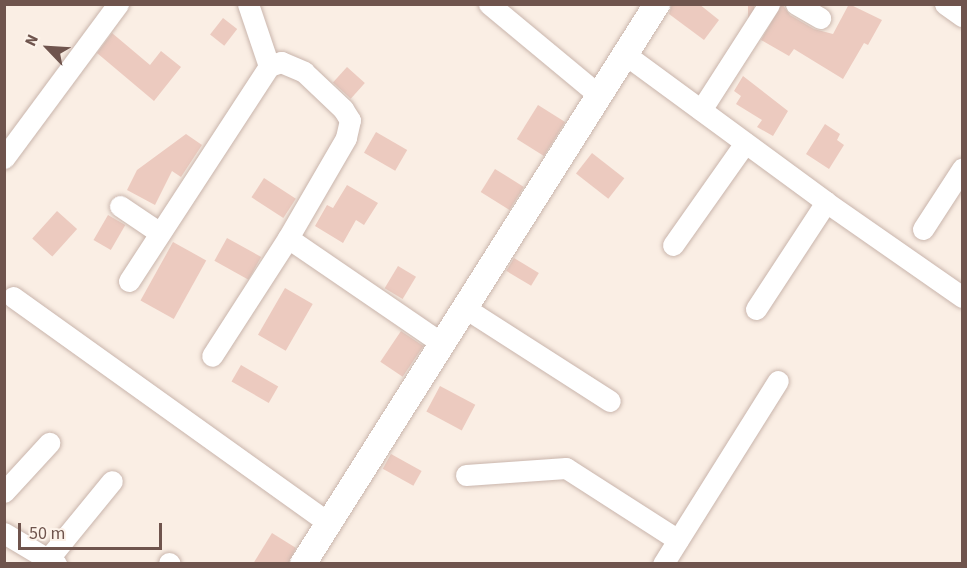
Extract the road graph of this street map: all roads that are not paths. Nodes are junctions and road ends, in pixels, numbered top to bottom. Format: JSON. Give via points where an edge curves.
{"nodes":[{"id":1,"x":118,"y":4,"type":"edge"},
{"id":2,"x":248,"y":4,"type":"edge"},
{"id":3,"x":489,"y":4,"type":"edge"},
{"id":4,"x":657,"y":4,"type":"edge"},
{"id":5,"x":769,"y":4,"type":"edge"},
{"id":6,"x":796,"y":4,"type":"edge"},
{"id":7,"x":945,"y":4,"type":"edge"},
{"id":8,"x":963,"y":16,"type":"edge"},
{"id":9,"x":820,"y":18,"type":"dead end"},
{"id":10,"x":627,"y":55,"type":"junction"},
{"id":11,"x":268,"y":66,"type":"junction"},
{"id":12,"x":600,"y":96,"type":"junction"},
{"id":13,"x":701,"y":110,"type":"junction"},
{"id":14,"x":745,"y":142,"type":"junction"},
{"id":15,"x":4,"y":158,"type":"edge"},
{"id":16,"x":963,"y":169,"type":"edge"},
{"id":17,"x":826,"y":202,"type":"junction"},
{"id":18,"x":120,"y":206,"type":"dead end"},
{"id":19,"x":923,"y":229,"type":"dead end"},
{"id":20,"x":160,"y":233,"type":"junction"},
{"id":21,"x":288,"y":238,"type":"junction"},
{"id":22,"x":673,"y":245,"type":"dead end"},
{"id":23,"x":129,"y":281,"type":"dead end"},
{"id":24,"x":13,"y":297,"type":"dead end"},
{"id":25,"x":963,"y":297,"type":"edge"},
{"id":26,"x":465,"y":308,"type":"junction"},
{"id":27,"x":756,"y":309,"type":"dead end"},
{"id":28,"x":443,"y":344,"type":"junction"},
{"id":29,"x":212,"y":356,"type":"dead end"},
{"id":30,"x":778,"y":381,"type":"dead end"},
{"id":31,"x":610,"y":401,"type":"dead end"},
{"id":32,"x":49,"y":443,"type":"dead end"},
{"id":33,"x":466,"y":476,"type":"dead end"},
{"id":34,"x":112,"y":482,"type":"dead end"},
{"id":35,"x":4,"y":492,"type":"edge"},
{"id":36,"x":329,"y":523,"type":"junction"},
{"id":37,"x":4,"y":533,"type":"edge"},
{"id":38,"x":678,"y":540,"type":"junction"},
{"id":39,"x":50,"y":562,"type":"edge"},
{"id":40,"x":303,"y":564,"type":"edge"},
{"id":41,"x":663,"y":564,"type":"edge"}],
"edges":[{"from":1,"to":15,"type":"street"},
{"from":2,"to":11,"type":"street"},
{"from":3,"to":12,"type":"street"},
{"from":4,"to":10,"type":"street"},
{"from":5,"to":13,"type":"street"},
{"from":6,"to":9,"type":"street"},
{"from":7,"to":8,"type":"street"},
{"from":10,"to":12,"type":"street"},
{"from":10,"to":13,"type":"street"},
{"from":11,"to":20,"type":"street"},
{"from":11,"to":21,"type":"street","via":[[281,62],[295,65],[350,120],[346,138]]},
{"from":12,"to":26,"type":"street"},
{"from":13,"to":14,"type":"street"},
{"from":14,"to":17,"type":"street"},
{"from":14,"to":22,"type":"street"},
{"from":16,"to":19,"type":"street"},
{"from":17,"to":25,"type":"street"},
{"from":17,"to":27,"type":"street"},
{"from":18,"to":20,"type":"street"},
{"from":20,"to":23,"type":"street"},
{"from":21,"to":28,"type":"street"},
{"from":21,"to":29,"type":"street"},
{"from":24,"to":36,"type":"street"},
{"from":26,"to":28,"type":"street"},
{"from":26,"to":31,"type":"street"},
{"from":28,"to":36,"type":"street"},
{"from":30,"to":38,"type":"street"},
{"from":32,"to":35,"type":"street"},
{"from":33,"to":38,"type":"street","via":[[566,468]]},
{"from":34,"to":39,"type":"street"},
{"from":36,"to":40,"type":"street"},
{"from":37,"to":39,"type":"street"},
{"from":38,"to":41,"type":"street"}]}
